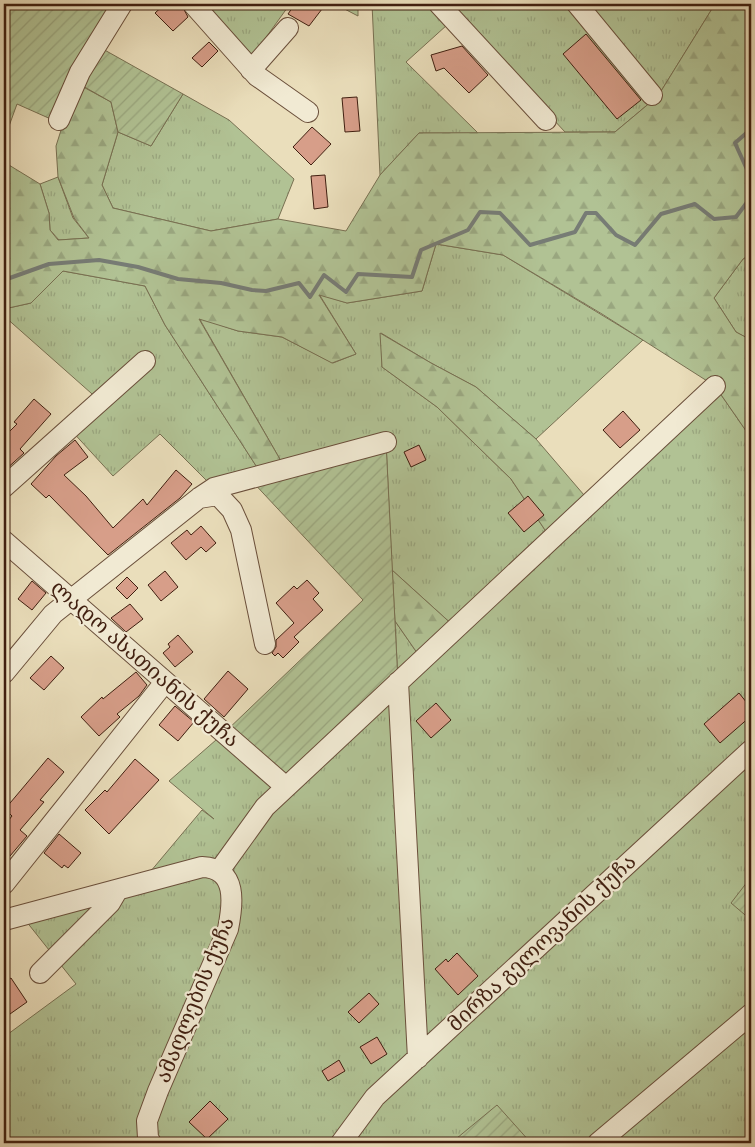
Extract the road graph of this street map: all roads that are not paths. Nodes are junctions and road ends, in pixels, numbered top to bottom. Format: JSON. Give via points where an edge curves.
{"nodes":[{"id":1,"x":122,"y":4,"type":"edge"},
{"id":2,"x":193,"y":4,"type":"edge"},
{"id":3,"x":439,"y":4,"type":"edge"},
{"id":4,"x":577,"y":4,"type":"edge"},
{"id":5,"x":288,"y":28,"type":"dead end"},
{"id":6,"x":251,"y":70,"type":"junction"},
{"id":7,"x":652,"y":95,"type":"dead end"},
{"id":8,"x":308,"y":112,"type":"dead end"},
{"id":9,"x":58,"y":120,"type":"dead end"},
{"id":10,"x":546,"y":120,"type":"dead end"},
{"id":11,"x":145,"y":362,"type":"dead end"},
{"id":12,"x":715,"y":386,"type":"dead end"},
{"id":13,"x":386,"y":442,"type":"dead end"},
{"id":14,"x":4,"y":487,"type":"edge"},
{"id":15,"x":199,"y":498,"type":"junction"},
{"id":16,"x":4,"y":541,"type":"edge"},
{"id":17,"x":71,"y":600,"type":"junction"},
{"id":18,"x":265,"y":644,"type":"dead end"},
{"id":19,"x":4,"y":673,"type":"edge"},
{"id":20,"x":165,"y":682,"type":"junction"},
{"id":21,"x":398,"y":682,"type":"junction"},
{"id":22,"x":751,"y":750,"type":"edge"},
{"id":23,"x":286,"y":787,"type":"junction"},
{"id":24,"x":219,"y":871,"type":"junction"},
{"id":25,"x":4,"y":884,"type":"edge"},
{"id":26,"x":117,"y":891,"type":"junction"},
{"id":27,"x":4,"y":920,"type":"edge"},
{"id":28,"x":40,"y":973,"type":"dead end"},
{"id":29,"x":751,"y":1014,"type":"edge"},
{"id":30,"x":418,"y":1058,"type":"junction"},
{"id":31,"x":151,"y":1143,"type":"edge"},
{"id":32,"x":341,"y":1143,"type":"edge"},
{"id":33,"x":598,"y":1143,"type":"edge"}],
"edges":[{"from":1,"to":9,"type":"street","via":[[80,72]]},
{"from":2,"to":6,"type":"street"},
{"from":3,"to":10,"type":"street"},
{"from":4,"to":7,"type":"street"},
{"from":5,"to":6,"type":"street"},
{"from":6,"to":8,"type":"street"},
{"from":11,"to":14,"type":"street"},
{"from":12,"to":21,"type":"street"},
{"from":13,"to":15,"type":"street","via":[[234,482],[214,488]]},
{"from":15,"to":17,"type":"street"},
{"from":15,"to":18,"type":"street","via":[[218,496],[232,510],[241,530]]},
{"from":16,"to":17,"type":"street","name":"ლადო ასათიანის ქუჩა"},
{"from":17,"to":19,"type":"street","via":[[53,614]]},
{"from":17,"to":20,"type":"street","name":"ლადო ასათიანის ქუჩა"},
{"from":20,"to":23,"type":"street","name":"ლადო ასათიანის ქუჩა"},
{"from":20,"to":25,"type":"street"},
{"from":21,"to":23,"type":"street"},
{"from":21,"to":30,"type":"street"},
{"from":22,"to":30,"type":"street","name":"მირზა გელოვანის ქუჩა"},
{"from":23,"to":24,"type":"street","via":[[265,807]]},
{"from":24,"to":26,"type":"street","via":[[202,867]]},
{"from":24,"to":31,"type":"street","name":"ამაღლების ქუჩა","via":[[226,879],[233,903],[228,929],[147,1120]]},
{"from":26,"to":27,"type":"street"},
{"from":26,"to":28,"type":"street","via":[[110,903]]},
{"from":29,"to":33,"type":"street"},
{"from":30,"to":32,"type":"street","name":"მირზა გელოვანის ქუჩა","via":[[375,1097]]}]}
